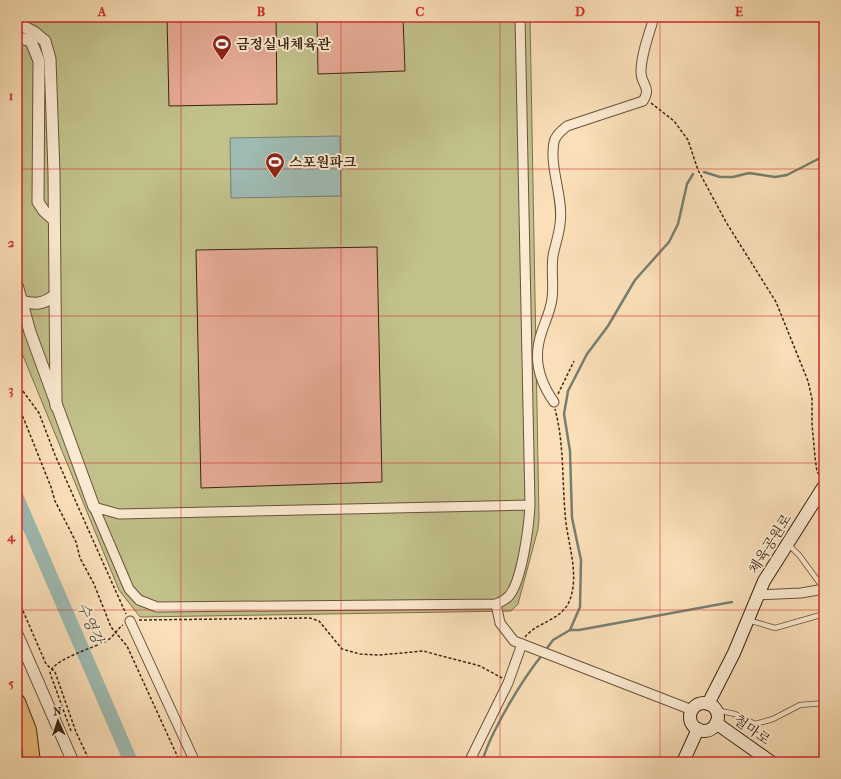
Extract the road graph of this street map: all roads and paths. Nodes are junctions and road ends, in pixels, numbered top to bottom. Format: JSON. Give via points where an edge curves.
{"nodes":[{"id":1,"x":520,"y":17,"type":"edge"},
{"id":2,"x":654,"y":17,"type":"edge"},
{"id":3,"x":19,"y":25,"type":"edge"},
{"id":4,"x":17,"y":37,"type":"edge"},
{"id":5,"x":644,"y":99,"type":"junction"},
{"id":6,"x":54,"y":220,"type":"junction"},
{"id":7,"x":17,"y":288,"type":"edge"},
{"id":8,"x":54,"y":296,"type":"junction"},
{"id":9,"x":21,"y":301,"type":"junction"},
{"id":10,"x":574,"y":361,"type":"dead end"},
{"id":11,"x":17,"y":383,"type":"edge"},
{"id":12,"x":17,"y":402,"type":"edge"},
{"id":13,"x":554,"y":402,"type":"junction"},
{"id":14,"x":56,"y":406,"type":"junction"},
{"id":15,"x":824,"y":480,"type":"edge"},
{"id":16,"x":824,"y":486,"type":"edge"},
{"id":17,"x":530,"y":506,"type":"junction"},
{"id":18,"x":94,"y":507,"type":"junction"},
{"id":19,"x":787,"y":544,"type":"junction"},
{"id":20,"x":824,"y":589,"type":"edge"},
{"id":21,"x":757,"y":595,"type":"junction"},
{"id":22,"x":17,"y":597,"type":"edge"},
{"id":23,"x":496,"y":604,"type":"junction"},
{"id":24,"x":824,"y":614,"type":"edge"},
{"id":25,"x":746,"y":620,"type":"junction"},
{"id":26,"x":130,"y":623,"type":"junction"},
{"id":27,"x":115,"y":633,"type":"junction"},
{"id":28,"x":17,"y":634,"type":"edge"},
{"id":29,"x":524,"y":645,"type":"junction"},
{"id":30,"x":51,"y":669,"type":"junction"},
{"id":31,"x":509,"y":680,"type":"junction"},
{"id":32,"x":17,"y":702,"type":"edge"},
{"id":33,"x":824,"y":703,"type":"edge"},
{"id":34,"x":712,"y":707,"type":"junction"},
{"id":35,"x":692,"y":710,"type":"junction"},
{"id":36,"x":716,"y":723,"type":"junction"},
{"id":37,"x":698,"y":729,"type":"junction"},
{"id":38,"x":71,"y":732,"type":"dead end"},
{"id":39,"x":32,"y":762,"type":"edge"},
{"id":40,"x":72,"y":762,"type":"edge"},
{"id":41,"x":90,"y":762,"type":"edge"},
{"id":42,"x":180,"y":762,"type":"edge"},
{"id":43,"x":195,"y":762,"type":"edge"},
{"id":44,"x":469,"y":762,"type":"edge"},
{"id":45,"x":683,"y":762,"type":"edge"},
{"id":46,"x":771,"y":762,"type":"edge"}],
"edges":[{"from":1,"to":17,"type":"street"},
{"from":2,"to":5,"type":"street","via":[[641,74],[647,94]]},
{"from":3,"to":6,"type":"street","via":[[45,41],[50,59]]},
{"from":4,"to":6,"type":"street","via":[[31,41],[39,60],[38,202]]},
{"from":5,"to":13,"type":"street","via":[[620,110],[567,126],[554,141],[561,221],[553,255],[552,297],[539,342],[538,358],[540,377]]},
{"from":5,"to":15,"type":"path","via":[[674,121],[688,140],[698,170],[726,222],[776,302],[808,381],[812,399],[815,457],[818,472]]},
{"from":6,"to":8,"type":"street"},
{"from":7,"to":9,"type":"street"},
{"from":8,"to":9,"type":"street","via":[[44,303],[31,304]]},
{"from":8,"to":14,"type":"street"},
{"from":9,"to":14,"type":"street"},
{"from":10,"to":13,"type":"path"},
{"from":11,"to":26,"type":"path","via":[[39,413],[58,462]]},
{"from":12,"to":27,"type":"path","via":[[55,501],[76,542],[80,558]]},
{"from":13,"to":29,"type":"path","via":[[560,427],[564,513],[573,559],[572,579],[569,601],[563,611],[525,636]]},
{"from":14,"to":18,"type":"street"},
{"from":16,"to":19,"type":"main road","name":"체육공원로"},
{"from":17,"to":18,"type":"street","via":[[119,514]]},
{"from":17,"to":23,"type":"street","via":[[527,537],[520,567],[510,595]]},
{"from":18,"to":23,"type":"street","via":[[129,589],[140,600],[157,607]]},
{"from":19,"to":20,"type":"lane","via":[[799,555]]},
{"from":19,"to":21,"type":"main road","name":"체육공원로"},
{"from":20,"to":21,"type":"street"},
{"from":21,"to":25,"type":"main road","name":"체육공원로"},
{"from":22,"to":30,"type":"path","via":[[46,664]]},
{"from":23,"to":29,"type":"street","via":[[500,623],[508,634]]},
{"from":24,"to":25,"type":"lane","via":[[775,628]]},
{"from":25,"to":34,"type":"main road","name":"체육공원로"},
{"from":26,"to":27,"type":"path","via":[[122,625]]},
{"from":26,"to":31,"type":"path","via":[[134,620],[310,618],[320,621],[342,649],[360,654],[380,655],[423,651],[480,666]]},
{"from":26,"to":43,"type":"street"},
{"from":27,"to":30,"type":"path","via":[[109,639],[64,660]]},
{"from":27,"to":42,"type":"path","via":[[127,646]]},
{"from":28,"to":40,"type":"street"},
{"from":29,"to":31,"type":"street"},
{"from":29,"to":35,"type":"street"},
{"from":30,"to":38,"type":"path","via":[[50,673]]},
{"from":30,"to":41,"type":"path","via":[[58,680],[76,732]]},
{"from":31,"to":44,"type":"street"},
{"from":32,"to":39,"type":"highway","via":[[28,730]]},
{"from":33,"to":34,"type":"lane","via":[[800,705],[773,719],[755,724]]},
{"from":34,"to":35,"type":"main road","via":[[699,704]]},
{"from":34,"to":36,"type":"main road","via":[[718,717]]},
{"from":35,"to":37,"type":"main road","via":[[691,722]]},
{"from":36,"to":37,"type":"main road","via":[[706,730]]},
{"from":36,"to":46,"type":"main road","name":"철마로"},
{"from":37,"to":45,"type":"main road"}]}
